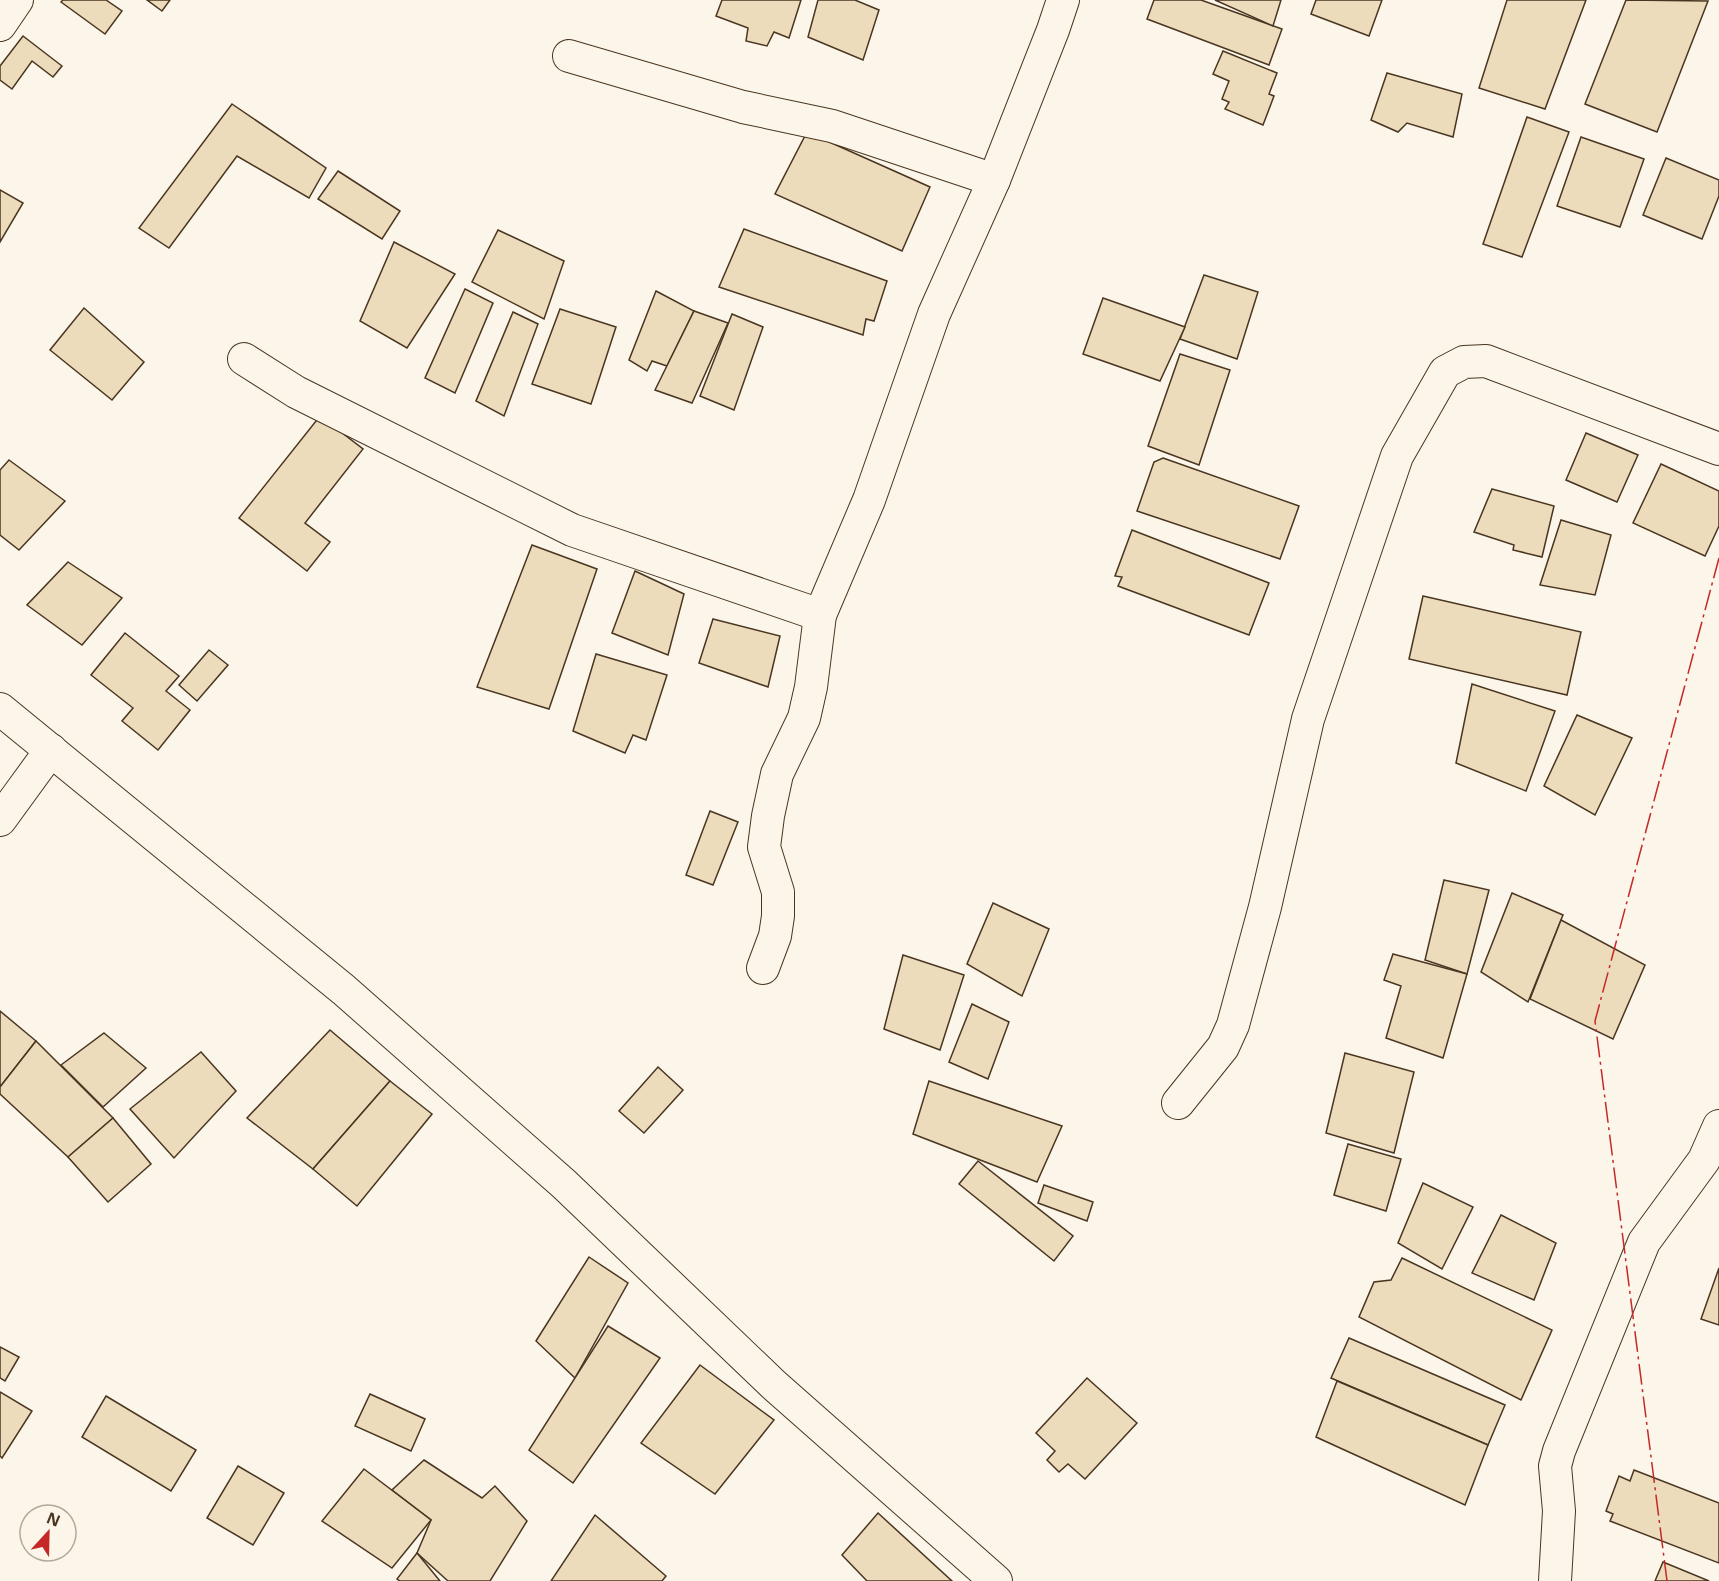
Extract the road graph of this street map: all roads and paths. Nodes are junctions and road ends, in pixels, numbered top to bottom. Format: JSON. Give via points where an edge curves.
{"nodes":[{"id":1,"x":17,"y":0,"type":"edge"},
{"id":2,"x":1063,"y":0,"type":"edge"},
{"id":3,"x":0,"y":25,"type":"edge"},
{"id":4,"x":569,"y":56,"type":"dead end"},
{"id":5,"x":994,"y":180,"type":"junction"},
{"id":6,"x":244,"y":359,"type":"dead end"},
{"id":7,"x":1719,"y":449,"type":"edge"},
{"id":8,"x":820,"y":615,"type":"junction"},
{"id":9,"x":0,"y":709,"type":"edge"},
{"id":10,"x":51,"y":750,"type":"junction"},
{"id":11,"x":0,"y":820,"type":"edge"},
{"id":12,"x":763,"y":968,"type":"dead end"},
{"id":13,"x":1178,"y":1102,"type":"dead end"},
{"id":14,"x":1719,"y":1125,"type":"edge"},
{"id":15,"x":996,"y":1581,"type":"edge"},
{"id":16,"x":1554,"y":1581,"type":"edge"}],
"edges":[{"from":1,"to":3,"type":"street"},
{"from":2,"to":5,"type":"street"},
{"from":4,"to":5,"type":"street","via":[[743,106],[832,126]]},
{"from":5,"to":8,"type":"street","via":[[934,314],[869,500]]},
{"from":6,"to":8,"type":"street","via":[[296,392],[572,530]]},
{"from":7,"to":13,"type":"street","via":[[1486,361],[1464,362],[1445,372],[1397,456],[1308,719],[1265,908],[1233,1025],[1223,1047]]},
{"from":8,"to":12,"type":"street","via":[[804,718],[777,774],[768,816],[764,847],[778,892],[778,916],[776,936]]},
{"from":9,"to":10,"type":"street"},
{"from":10,"to":11,"type":"street"},
{"from":10,"to":15,"type":"street","via":[[353,997],[564,1184],[774,1385]]},
{"from":14,"to":16,"type":"street","via":[[1704,1160],[1644,1242],[1559,1451],[1555,1466],[1559,1511]]}]}
